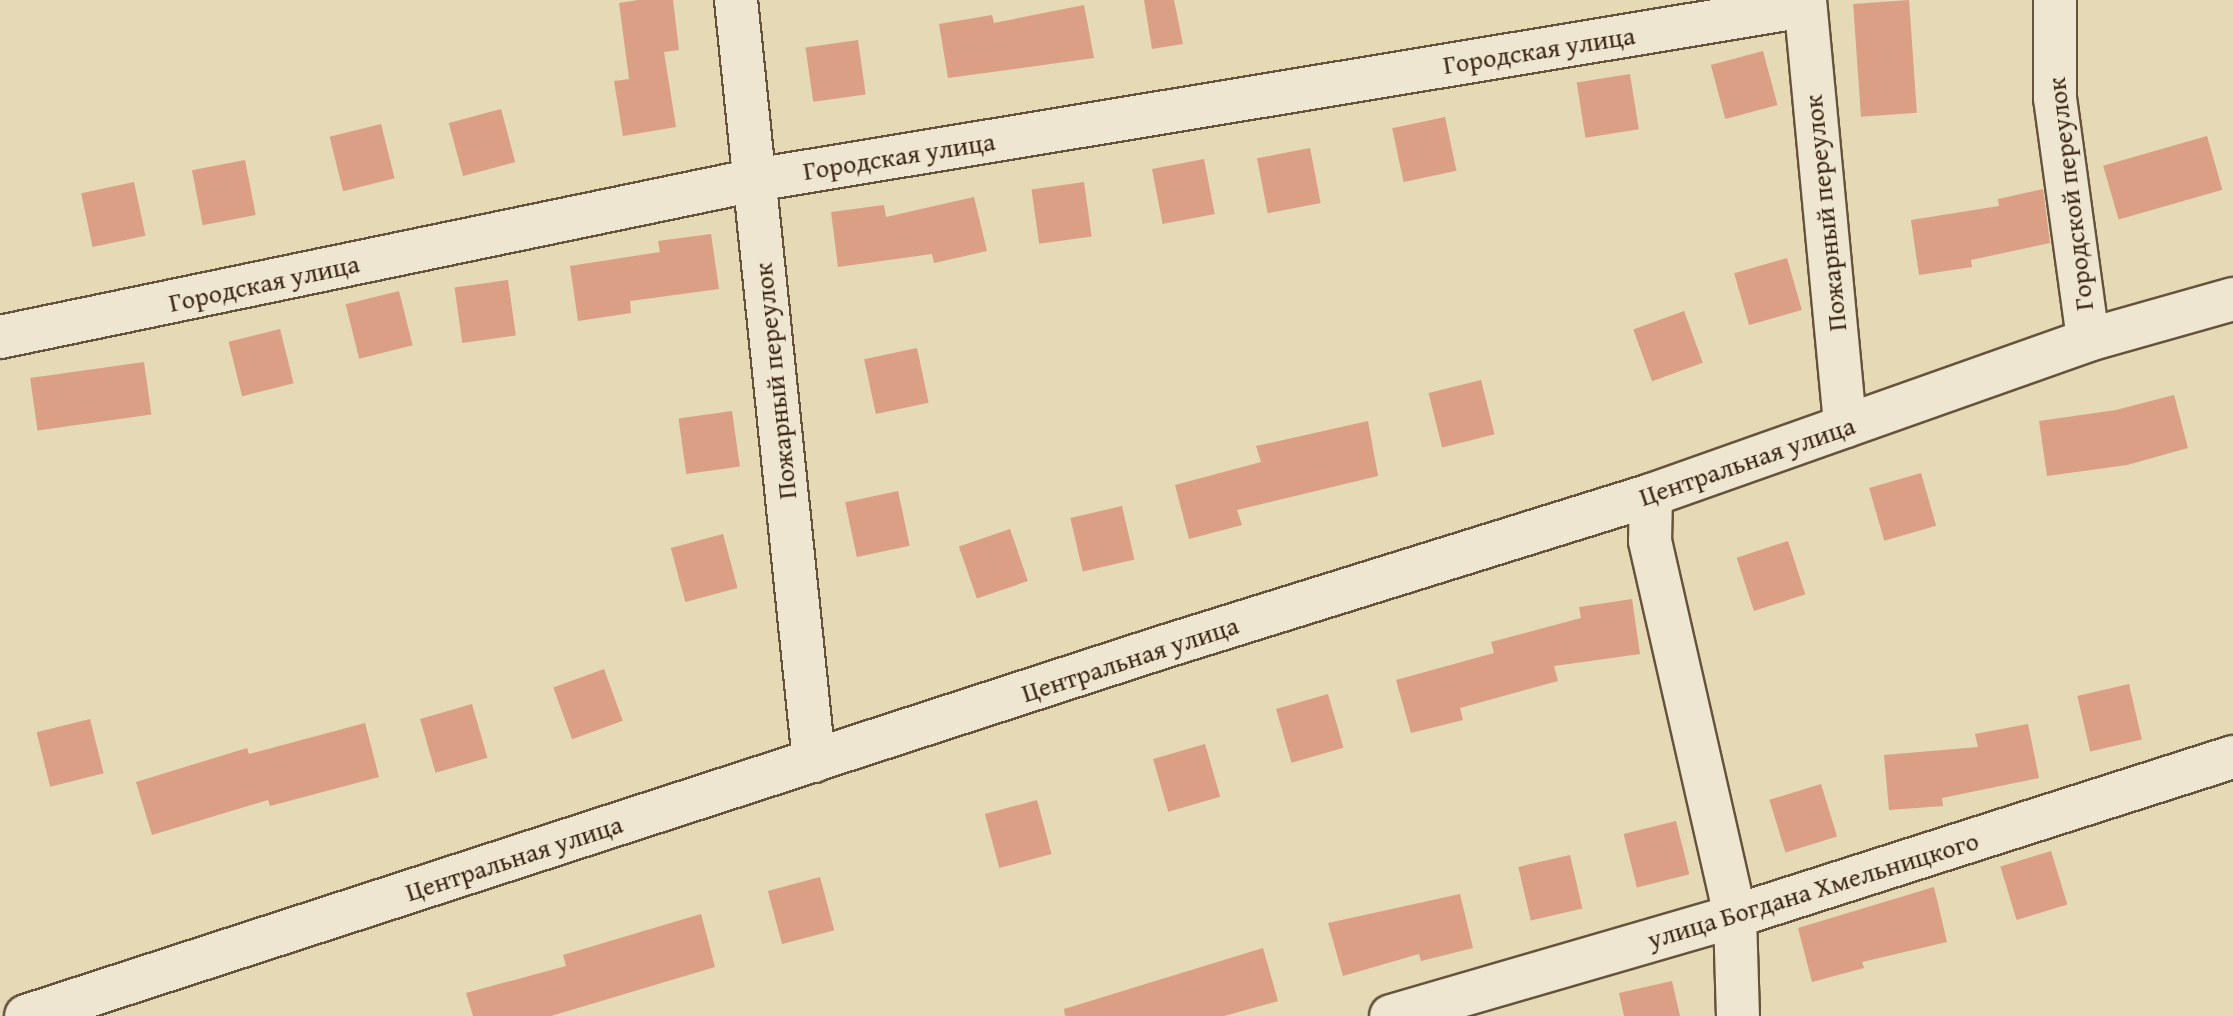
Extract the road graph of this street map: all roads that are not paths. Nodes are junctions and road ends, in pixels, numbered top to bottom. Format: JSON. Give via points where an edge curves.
{"nodes":[{"id":1,"x":736,"y":0,"type":"edge"},
{"id":2,"x":2055,"y":0,"type":"edge"},
{"id":3,"x":1805,"y":3,"type":"edge"},
{"id":4,"x":755,"y":180,"type":"junction"},
{"id":5,"x":2233,"y":299,"type":"edge"},
{"id":6,"x":0,"y":337,"type":"edge"},
{"id":7,"x":2088,"y":340,"type":"junction"},
{"id":8,"x":1845,"y":426,"type":"junction"},
{"id":9,"x":1651,"y":495,"type":"junction"},
{"id":10,"x":2233,"y":757,"type":"edge"},
{"id":11,"x":814,"y":761,"type":"junction"},
{"id":12,"x":1735,"y":916,"type":"junction"},
{"id":13,"x":26,"y":1016,"type":"edge"},
{"id":14,"x":1391,"y":1016,"type":"edge"},
{"id":15,"x":1738,"y":1016,"type":"edge"}],
"edges":[{"from":1,"to":4,"type":"street","name":"Пожарный переулок"},
{"from":2,"to":7,"type":"street","name":"Городской переулок","via":[[2055,98]]},
{"from":3,"to":4,"type":"street","name":"Городская улица"},
{"from":3,"to":8,"type":"street","name":"Пожарный переулок"},
{"from":4,"to":6,"type":"street","name":"Городская улица"},
{"from":4,"to":11,"type":"street","name":"Пожарный переулок"},
{"from":5,"to":7,"type":"street","name":"Центральная улица"},
{"from":7,"to":8,"type":"street","name":"Центральная улица"},
{"from":8,"to":9,"type":"street","name":"Центральная улица"},
{"from":9,"to":11,"type":"street","name":"Центральная улица"},
{"from":9,"to":12,"type":"street","via":[[1650,541]]},
{"from":10,"to":12,"type":"street","name":"улица Богдана Хмельницкого"},
{"from":11,"to":13,"type":"street","name":"Центральная улица"},
{"from":12,"to":14,"type":"street","name":"улица Богдана Хмельницкого"},
{"from":12,"to":15,"type":"street"}]}
